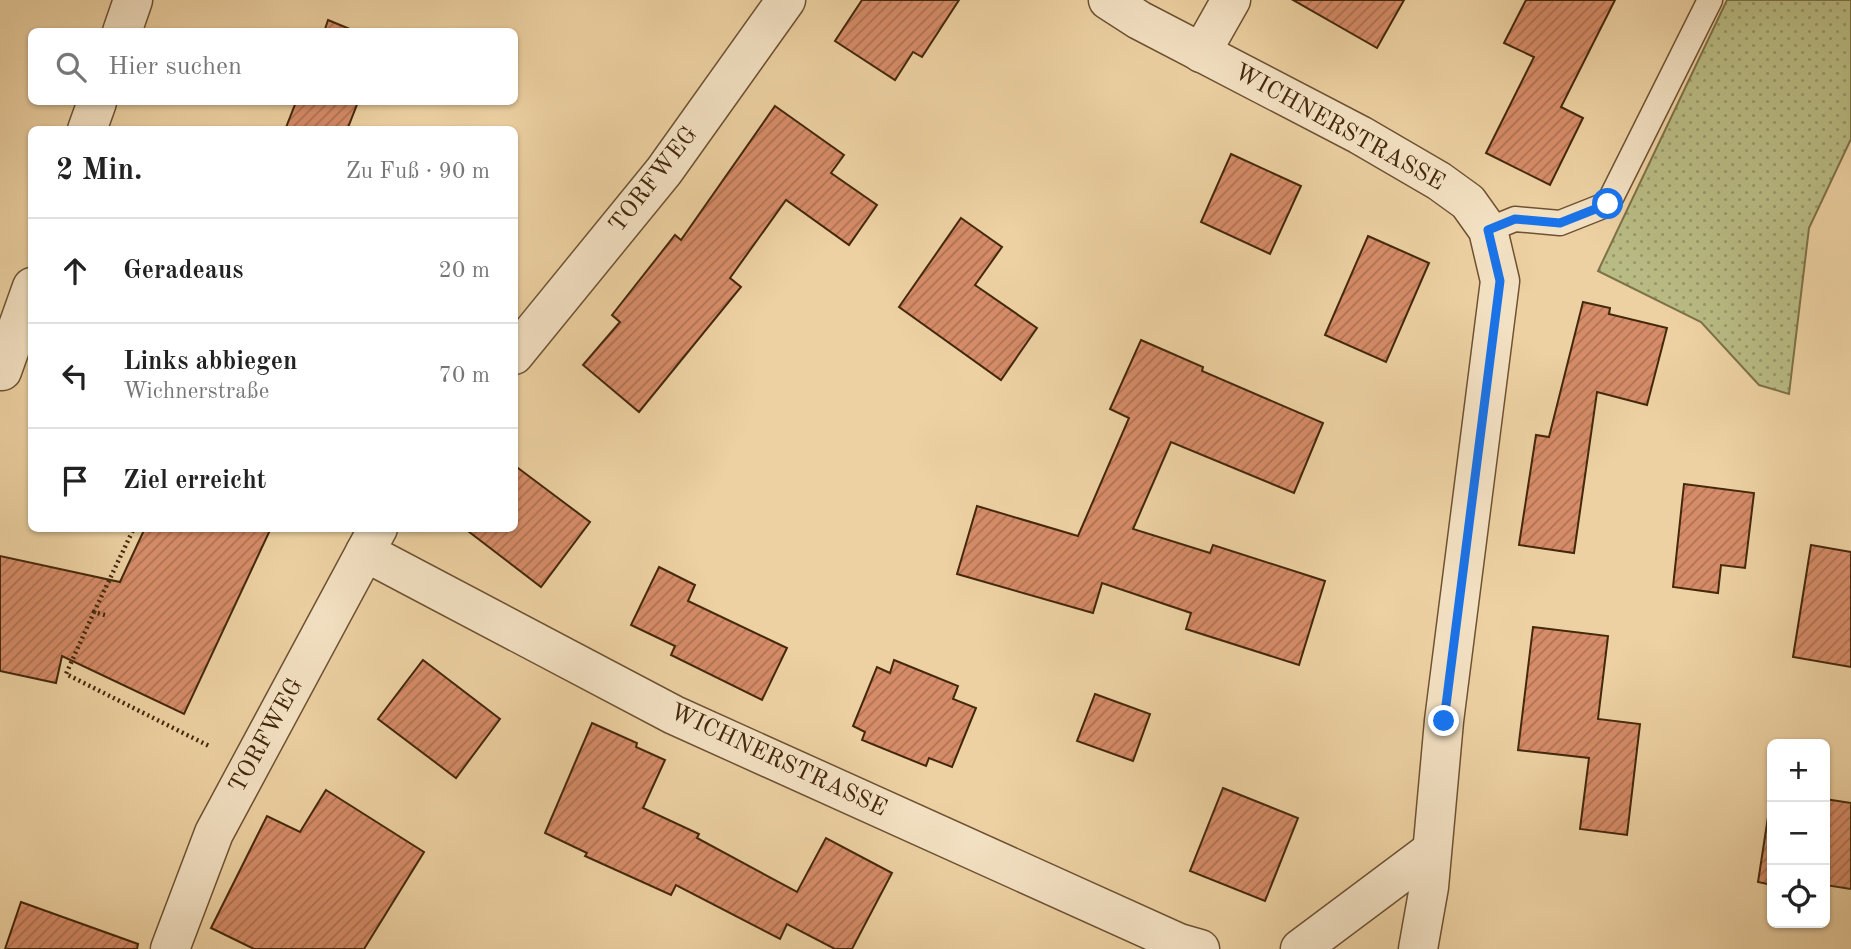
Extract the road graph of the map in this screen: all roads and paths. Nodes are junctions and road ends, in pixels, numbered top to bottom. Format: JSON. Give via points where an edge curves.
{"nodes":[{"id":1,"x":133,"y":0,"type":"edge"},
{"id":2,"x":786,"y":0,"type":"edge"},
{"id":3,"x":1108,"y":0,"type":"edge"},
{"id":4,"x":1231,"y":0,"type":"edge"},
{"id":5,"x":1710,"y":0,"type":"edge"},
{"id":6,"x":123,"y":28,"type":"edge"},
{"id":7,"x":1201,"y":53,"type":"junction"},
{"id":8,"x":96,"y":105,"type":"edge"},
{"id":9,"x":88,"y":126,"type":"edge"},
{"id":10,"x":1488,"y":230,"type":"junction"},
{"id":11,"x":28,"y":298,"type":"edge"},
{"id":12,"x":518,"y":350,"type":"edge"},
{"id":13,"x":2,"y":371,"type":"dead end"},
{"id":14,"x":132,"y":532,"type":"edge"},
{"id":15,"x":371,"y":540,"type":"edge"},
{"id":16,"x":94,"y":612,"type":"junction"},
{"id":17,"x":105,"y":615,"type":"dead end"},
{"id":18,"x":250,"y":766,"type":"junction"},
{"id":19,"x":1430,"y":851,"type":"junction"},
{"id":20,"x":170,"y":949,"type":"edge"},
{"id":21,"x":1200,"y":949,"type":"edge"},
{"id":22,"x":1300,"y":949,"type":"edge"},
{"id":23,"x":1418,"y":949,"type":"edge"}],
"edges":[{"from":1,"to":6,"type":"street"},
{"from":2,"to":12,"type":"street","name":"TORFWEG","via":[[664,171]]},
{"from":3,"to":7,"type":"street","name":"WICHNERSTRASSE"},
{"from":4,"to":7,"type":"street"},
{"from":5,"to":10,"type":"lane","via":[[1608,204],[1560,223],[1515,219]]},
{"from":7,"to":10,"type":"street","name":"WICHNERSTRASSE","via":[[1439,181],[1468,202]]},
{"from":8,"to":9,"type":"street"},
{"from":10,"to":19,"type":"street","name":"WICHNERSTRASSE","via":[[1500,281]]},
{"from":11,"to":13,"type":"street"},
{"from":14,"to":16,"type":"path"},
{"from":15,"to":18,"type":"street","name":"TORFWEG"},
{"from":15,"to":21,"type":"street","name":"WICHNERSTRASSE","via":[[674,715]]},
{"from":16,"to":17,"type":"path"},
{"from":16,"to":18,"type":"path","via":[[66,674]]},
{"from":18,"to":20,"type":"street","name":"TORFWEG","via":[[214,833]]},
{"from":19,"to":22,"type":"street"},
{"from":19,"to":23,"type":"street","name":"WICHNERSTRASSE"}]}
